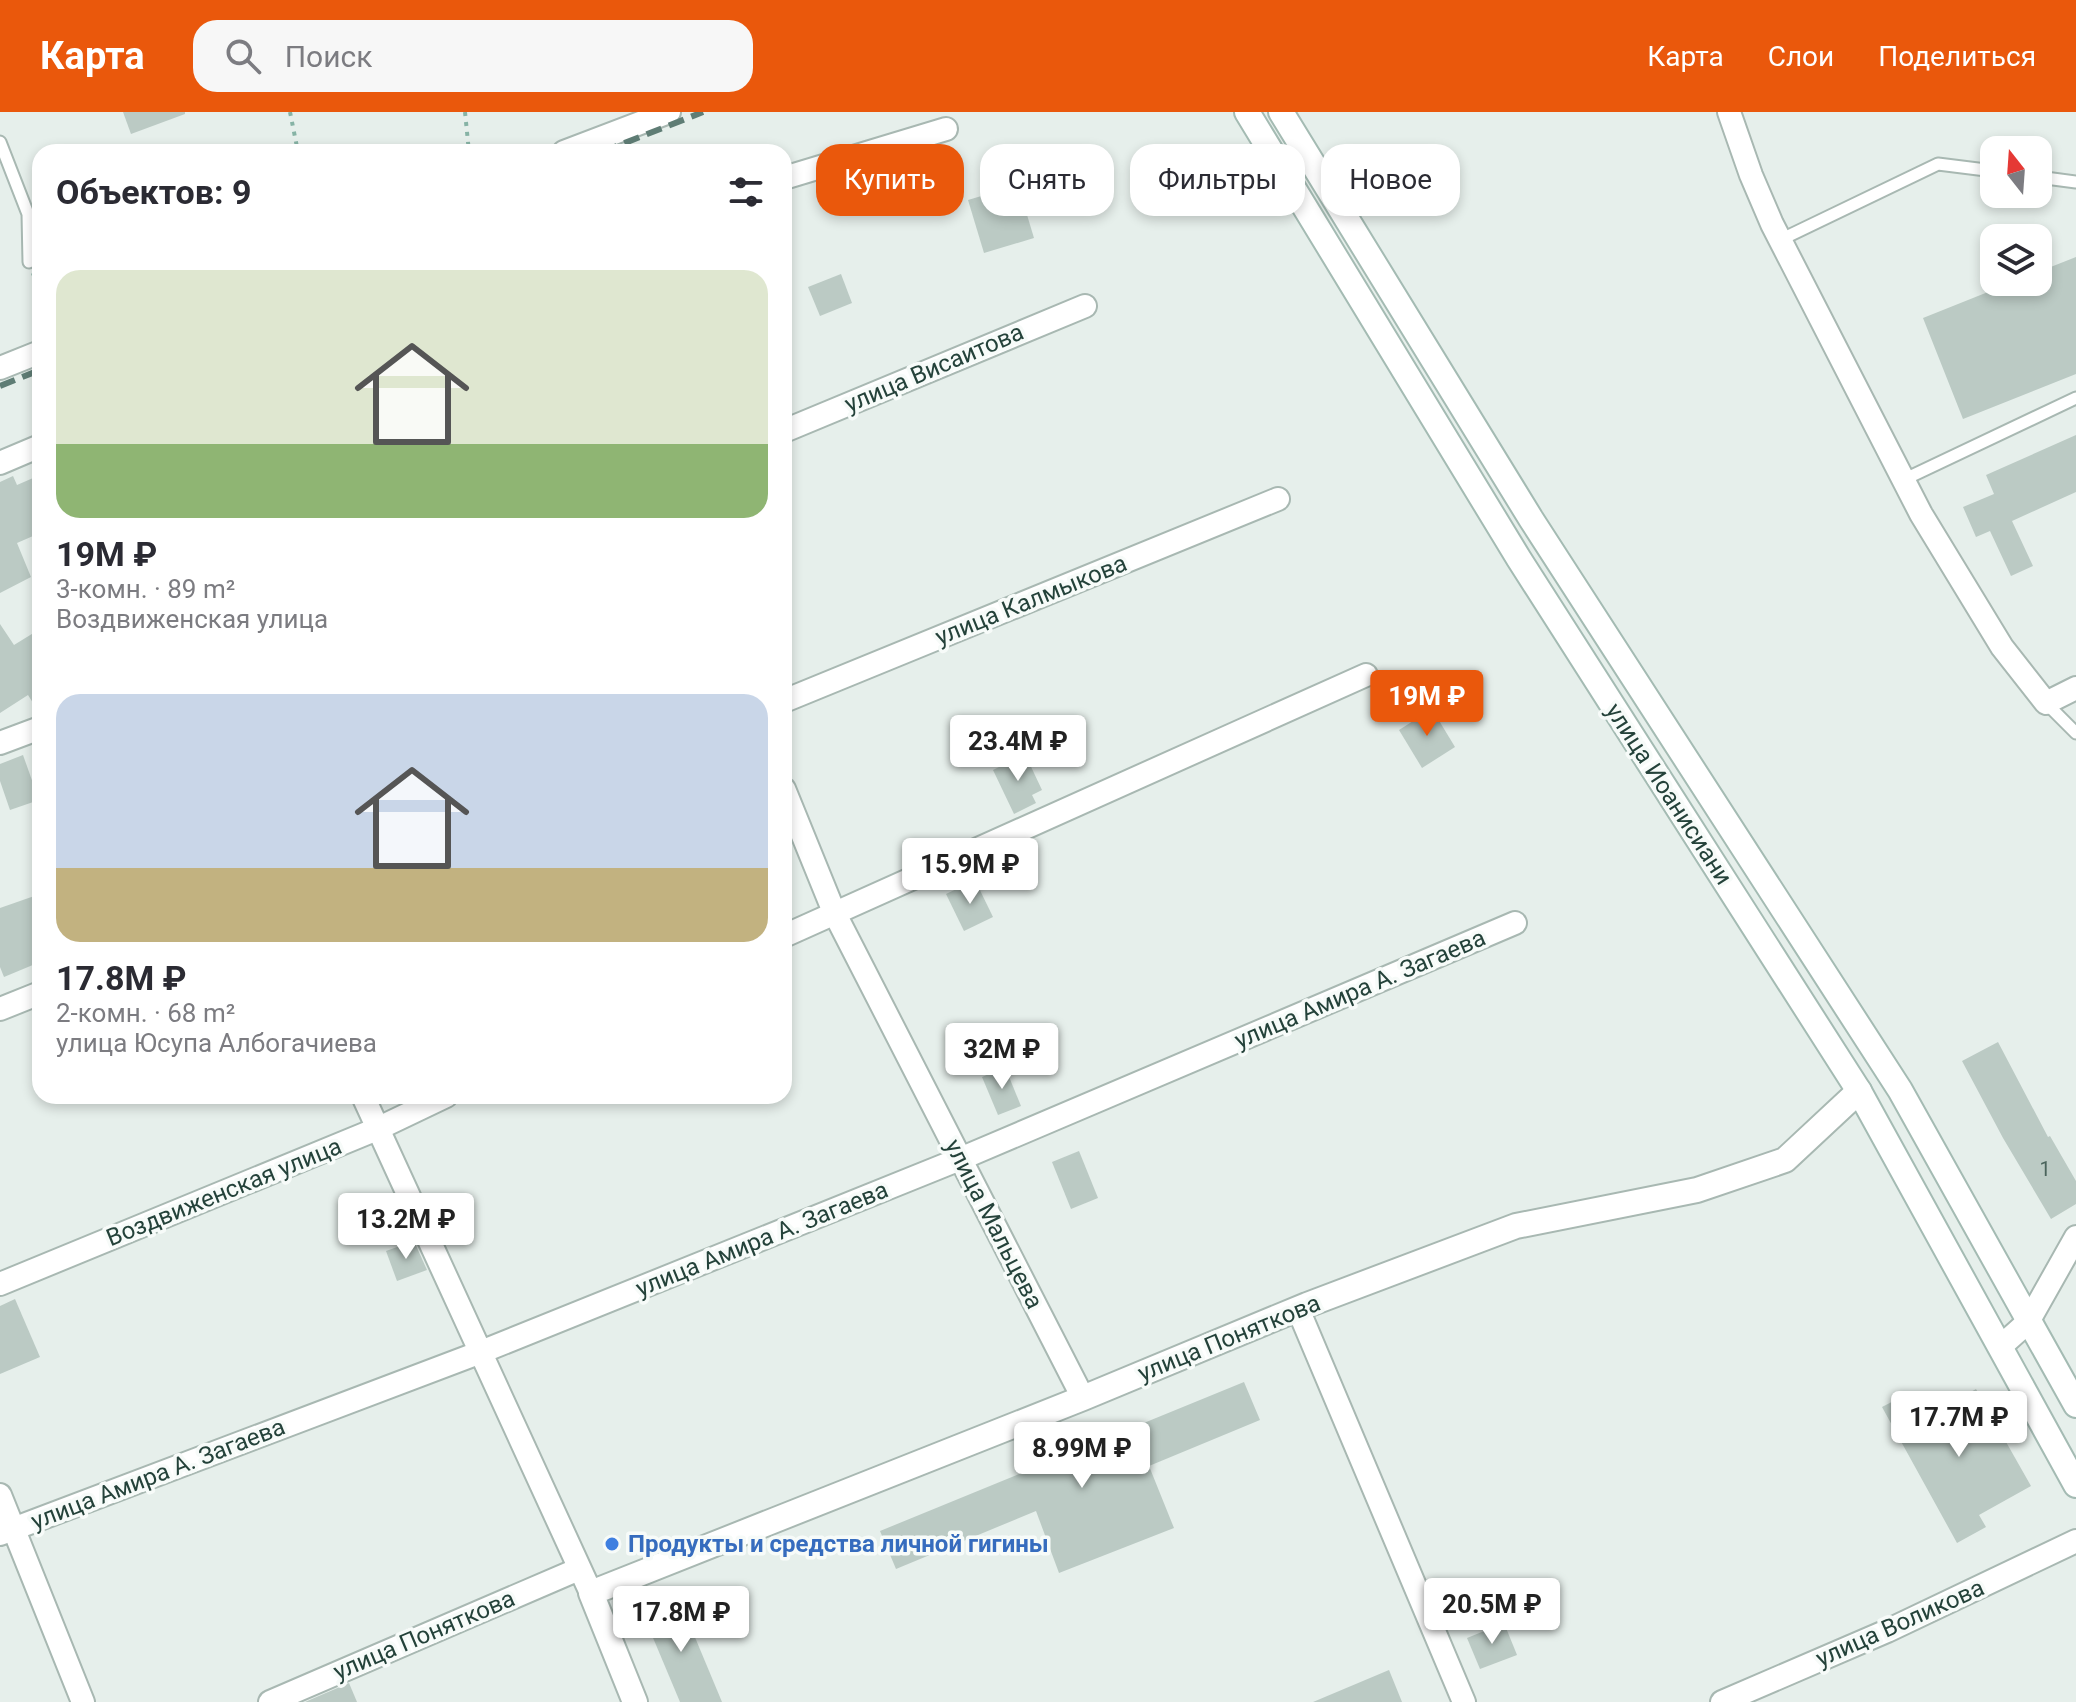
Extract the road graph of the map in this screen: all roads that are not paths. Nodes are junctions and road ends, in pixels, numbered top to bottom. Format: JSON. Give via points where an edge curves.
{"nodes":[{"id":1,"x":669,"y":112,"type":"edge"},
{"id":2,"x":1247,"y":112,"type":"edge"},
{"id":3,"x":1281,"y":112,"type":"edge"},
{"id":4,"x":1729,"y":112,"type":"edge"},
{"id":5,"x":946,"y":129,"type":"dead end"},
{"id":6,"x":0,"y":142,"type":"edge"},
{"id":7,"x":585,"y":144,"type":"edge"},
{"id":8,"x":1980,"y":169,"type":"edge"},
{"id":9,"x":792,"y":176,"type":"edge"},
{"id":10,"x":2052,"y":179,"type":"edge"},
{"id":11,"x":2076,"y":182,"type":"edge"},
{"id":12,"x":1780,"y":240,"type":"junction"},
{"id":13,"x":29,"y":262,"type":"dead end"},
{"id":14,"x":1085,"y":306,"type":"dead end"},
{"id":15,"x":32,"y":355,"type":"edge"},
{"id":16,"x":0,"y":368,"type":"edge"},
{"id":17,"x":2076,"y":398,"type":"edge"},
{"id":18,"x":792,"y":428,"type":"edge"},
{"id":19,"x":32,"y":449,"type":"edge"},
{"id":20,"x":0,"y":463,"type":"edge"},
{"id":21,"x":1903,"y":480,"type":"junction"},
{"id":22,"x":1278,"y":499,"type":"dead end"},
{"id":23,"x":1366,"y":675,"type":"dead end"},
{"id":24,"x":2076,"y":688,"type":"edge"},
{"id":25,"x":792,"y":698,"type":"edge"},
{"id":26,"x":2046,"y":703,"type":"junction"},
{"id":27,"x":32,"y":731,"type":"edge"},
{"id":28,"x":2076,"y":733,"type":"edge"},
{"id":29,"x":0,"y":743,"type":"edge"},
{"id":30,"x":792,"y":809,"type":"edge"},
{"id":31,"x":834,"y":912,"type":"junction"},
{"id":32,"x":1515,"y":923,"type":"dead end"},
{"id":33,"x":792,"y":932,"type":"edge"},
{"id":34,"x":32,"y":996,"type":"edge"},
{"id":35,"x":0,"y":1009,"type":"edge"},
{"id":36,"x":1875,"y":1051,"type":"junction"},
{"id":37,"x":1900,"y":1090,"type":"junction"},
{"id":38,"x":1859,"y":1091,"type":"junction"},
{"id":39,"x":366,"y":1104,"type":"edge"},
{"id":40,"x":429,"y":1104,"type":"edge"},
{"id":41,"x":377,"y":1129,"type":"junction"},
{"id":42,"x":960,"y":1159,"type":"junction"},
{"id":43,"x":2076,"y":1237,"type":"edge"},
{"id":44,"x":0,"y":1284,"type":"edge"},
{"id":45,"x":1298,"y":1309,"type":"junction"},
{"id":46,"x":2028,"y":1322,"type":"junction"},
{"id":47,"x":2000,"y":1347,"type":"junction"},
{"id":48,"x":481,"y":1352,"type":"junction"},
{"id":49,"x":2072,"y":1393,"type":"edge"},
{"id":50,"x":1083,"y":1398,"type":"junction"},
{"id":51,"x":2076,"y":1485,"type":"edge"},
{"id":52,"x":0,"y":1495,"type":"edge"},
{"id":53,"x":7,"y":1531,"type":"edge"},
{"id":54,"x":2076,"y":1541,"type":"edge"},
{"id":55,"x":579,"y":1569,"type":"junction"},
{"id":56,"x":591,"y":1593,"type":"junction"},
{"id":57,"x":83,"y":1702,"type":"edge"},
{"id":58,"x":270,"y":1702,"type":"edge"},
{"id":59,"x":635,"y":1702,"type":"edge"},
{"id":60,"x":1464,"y":1702,"type":"edge"},
{"id":61,"x":1722,"y":1702,"type":"edge"}],
"edges":[{"from":1,"to":7,"type":"street"},
{"from":2,"to":38,"type":"main road","name":"улица Иоанисиани","via":[[1519,559]]},
{"from":3,"to":36,"type":"main road","name":"улица Иоанисиани","via":[[1531,519]]},
{"from":4,"to":12,"type":"street"},
{"from":5,"to":9,"type":"street"},
{"from":6,"to":13,"type":"lane","via":[[28,214]]},
{"from":8,"to":12,"type":"lane","via":[[1938,164]]},
{"from":10,"to":11,"type":"lane"},
{"from":12,"to":21,"type":"street"},
{"from":14,"to":18,"type":"street","name":"улица Висаитова"},
{"from":15,"to":16,"type":"street"},
{"from":17,"to":21,"type":"lane"},
{"from":19,"to":20,"type":"street"},
{"from":21,"to":26,"type":"street","via":[[2002,647]]},
{"from":22,"to":25,"type":"street","name":"улица Калмыкова"},
{"from":23,"to":31,"type":"street"},
{"from":24,"to":26,"type":"street"},
{"from":26,"to":28,"type":"lane"},
{"from":27,"to":29,"type":"street"},
{"from":30,"to":31,"type":"street","name":"улица Мальцева"},
{"from":31,"to":33,"type":"street"},
{"from":31,"to":42,"type":"street","name":"улица Мальцева"},
{"from":32,"to":42,"type":"street","name":"улица Амира А. Загаева"},
{"from":34,"to":35,"type":"street"},
{"from":36,"to":37,"type":"main road","name":"улица Иоанисиани"},
{"from":36,"to":38,"type":"main road"},
{"from":37,"to":38,"type":"main road"},
{"from":37,"to":46,"type":"main road","name":"улица Иоанисиани"},
{"from":38,"to":45,"type":"main road","name":"улица Поняткова","via":[[1785,1160],[1697,1190],[1516,1226]]},
{"from":38,"to":47,"type":"main road","name":"улица Иоанисиани"},
{"from":39,"to":41,"type":"street"},
{"from":40,"to":41,"type":"street","name":"Воздвиженская улица"},
{"from":41,"to":44,"type":"street","name":"Воздвиженская улица"},
{"from":41,"to":48,"type":"street"},
{"from":42,"to":48,"type":"street","name":"улица Амира А. Загаева"},
{"from":42,"to":50,"type":"street","name":"улица Мальцева"},
{"from":43,"to":46,"type":"street"},
{"from":45,"to":50,"type":"main road","name":"улица Поняткова"},
{"from":45,"to":60,"type":"street"},
{"from":46,"to":47,"type":"street"},
{"from":46,"to":49,"type":"main road","name":"улица Иоанисиани"},
{"from":47,"to":51,"type":"main road","name":"улица Иоанисиани"},
{"from":48,"to":53,"type":"street","name":"улица Амира А. Загаева"},
{"from":48,"to":55,"type":"street"},
{"from":50,"to":56,"type":"main road","name":"улица Поняткова"},
{"from":52,"to":53,"type":"street"},
{"from":53,"to":57,"type":"street"},
{"from":54,"to":61,"type":"street","name":"улица Воликова"},
{"from":55,"to":56,"type":"street"},
{"from":55,"to":58,"type":"street","name":"улица Поняткова"},
{"from":56,"to":59,"type":"main road"}]}
